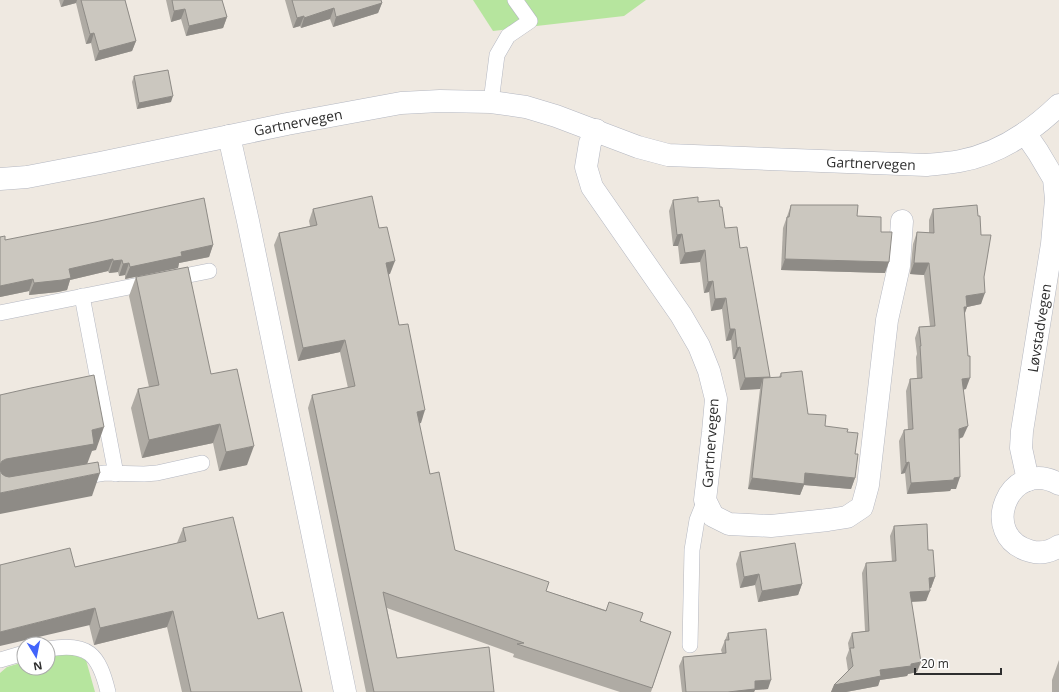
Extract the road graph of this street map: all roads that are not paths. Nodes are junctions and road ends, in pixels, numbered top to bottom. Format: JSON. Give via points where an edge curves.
{"nodes":[{"id":1,"x":515,"y":0,"type":"edge"},
{"id":2,"x":491,"y":102,"type":"junction"},
{"id":3,"x":1059,"y":105,"type":"edge"},
{"id":4,"x":596,"y":130,"type":"junction"},
{"id":5,"x":1025,"y":133,"type":"junction"},
{"id":6,"x":229,"y":136,"type":"junction"},
{"id":7,"x":0,"y":179,"type":"edge"},
{"id":8,"x":902,"y":221,"type":"dead end"},
{"id":9,"x":209,"y":270,"type":"dead end"},
{"id":10,"x":82,"y":296,"type":"junction"},
{"id":11,"x":0,"y":313,"type":"edge"},
{"id":12,"x":202,"y":463,"type":"dead end"},
{"id":13,"x":116,"y":474,"type":"junction"},
{"id":14,"x":66,"y":479,"type":"edge"},
{"id":15,"x":1028,"y":480,"type":"junction"},
{"id":16,"x":1059,"y":484,"type":"edge"},
{"id":17,"x":706,"y":500,"type":"junction"},
{"id":18,"x":1059,"y":546,"type":"edge"},
{"id":19,"x":690,"y":645,"type":"dead end"},
{"id":20,"x":56,"y":648,"type":"edge"},
{"id":21,"x":16,"y":655,"type":"edge"},
{"id":22,"x":0,"y":660,"type":"edge"},
{"id":23,"x":108,"y":692,"type":"edge"},
{"id":24,"x":345,"y":692,"type":"edge"}],
"edges":[{"from":1,"to":2,"type":"lane","via":[[530,21],[508,36],[497,55]]},
{"from":2,"to":4,"type":"street","name":"Gartnervegen","via":[[526,107]]},
{"from":2,"to":6,"type":"street","name":"Gartnervegen","via":[[440,100],[401,103]]},
{"from":3,"to":5,"type":"street"},
{"from":4,"to":5,"type":"street","name":"Gartnervegen","via":[[638,147],[668,155],[926,165],[961,161],[984,155]]},
{"from":4,"to":17,"type":"street","name":"Gartnervegen","via":[[590,144],[586,167],[592,187],[681,315],[699,346],[709,371],[716,399]]},
{"from":5,"to":15,"type":"street","name":"Løvstadvegen","via":[[1054,179],[1056,199],[1052,244],[1022,431],[1021,448]]},
{"from":6,"to":7,"type":"street","name":"Gartnervegen","via":[[93,165],[27,177]]},
{"from":6,"to":24,"type":"street"},
{"from":8,"to":17,"type":"street","name":"Gartnervegen","via":[[899,266],[887,320],[868,485],[862,507],[847,517],[771,526],[729,524],[713,516]]},
{"from":9,"to":10,"type":"lane"},
{"from":10,"to":11,"type":"lane"},
{"from":10,"to":13,"type":"lane"},
{"from":12,"to":13,"type":"lane","via":[[157,473]]},
{"from":13,"to":14,"type":"lane"},
{"from":15,"to":16,"type":"street","via":[[1037,478]]},
{"from":15,"to":18,"type":"street","via":[[1020,483],[1008,495],[1002,518],[1005,530],[1010,538],[1024,549],[1043,552]]},
{"from":17,"to":19,"type":"lane","via":[[697,520],[692,550]]},
{"from":20,"to":23,"type":"lane","via":[[72,647],[84,649],[92,654],[99,665]]},
{"from":21,"to":22,"type":"lane"}]}
